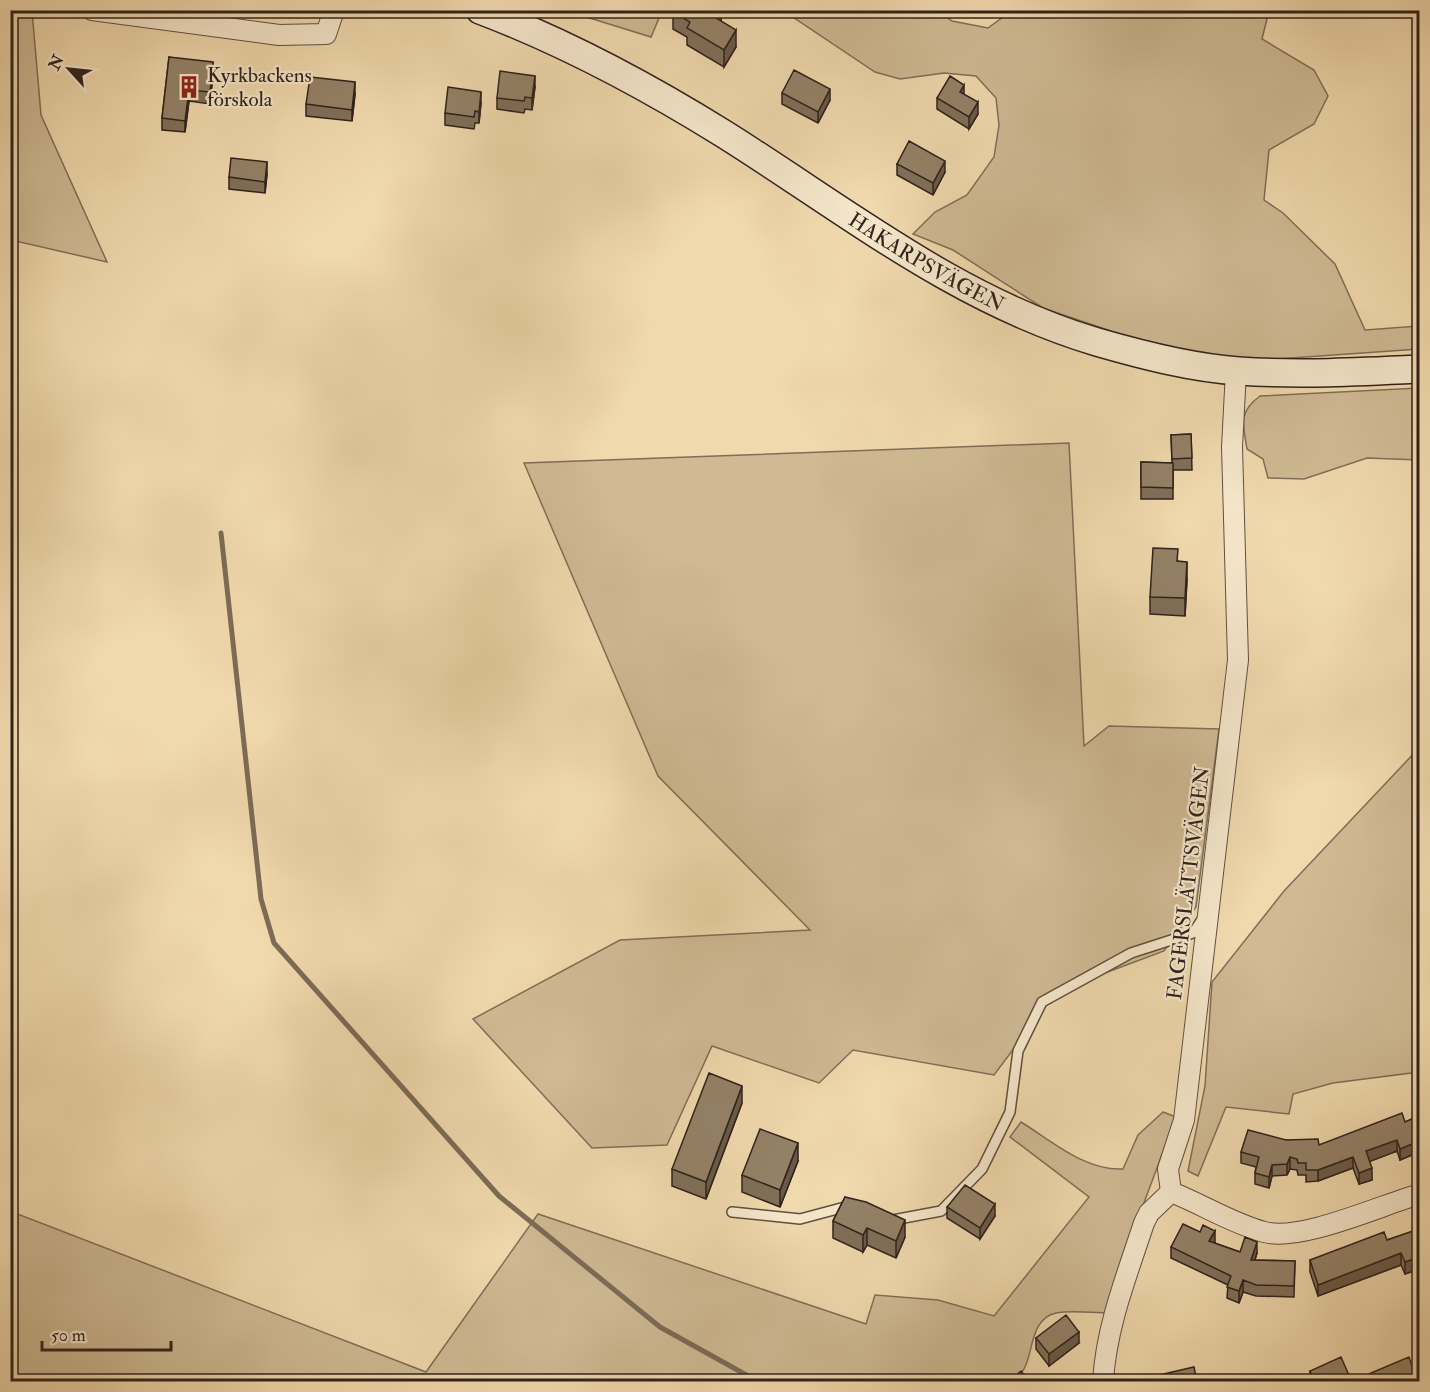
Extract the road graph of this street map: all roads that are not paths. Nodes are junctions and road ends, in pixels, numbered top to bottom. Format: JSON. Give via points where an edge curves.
{"nodes":[{"id":1,"x":92,"y":10,"type":"edge"},
{"id":2,"x":334,"y":10,"type":"edge"},
{"id":3,"x":480,"y":10,"type":"edge"},
{"id":4,"x":1419,"y":369,"type":"edge"},
{"id":5,"x":1236,"y":371,"type":"junction"},
{"id":6,"x":1207,"y":912,"type":"junction"},
{"id":7,"x":1170,"y":1192,"type":"junction"},
{"id":8,"x":1419,"y":1194,"type":"edge"},
{"id":9,"x":732,"y":1212,"type":"dead end"},
{"id":10,"x":865,"y":1213,"type":"edge"},
{"id":11,"x":886,"y":1218,"type":"edge"},
{"id":12,"x":1103,"y":1382,"type":"edge"}],
"edges":[{"from":1,"to":2,"type":"street","via":[[279,34],[326,34]]},
{"from":3,"to":5,"type":"street","name":"HAKARPSVÄGEN","via":[[535,32],[686,111],[881,238],[979,294],[1097,342]]},
{"from":4,"to":5,"type":"street","name":"HAKARPSVÄGEN"},
{"from":5,"to":6,"type":"street","name":"FAGERSLÄTTSVÄGEN","via":[[1232,447],[1238,660]]},
{"from":6,"to":7,"type":"street","name":"FAGERSLÄTTSVÄGEN","via":[[1184,1120],[1168,1169]]},
{"from":6,"to":11,"type":"lane","via":[[1194,933],[1131,952],[1042,1002],[1018,1051],[1010,1112],[982,1169],[941,1211],[896,1220]]},
{"from":7,"to":8,"type":"street","via":[[1241,1224],[1266,1233],[1285,1234],[1309,1230]]},
{"from":7,"to":12,"type":"street","via":[[1144,1223],[1114,1317]]},
{"from":9,"to":10,"type":"lane","via":[[800,1219],[845,1207]]}]}
